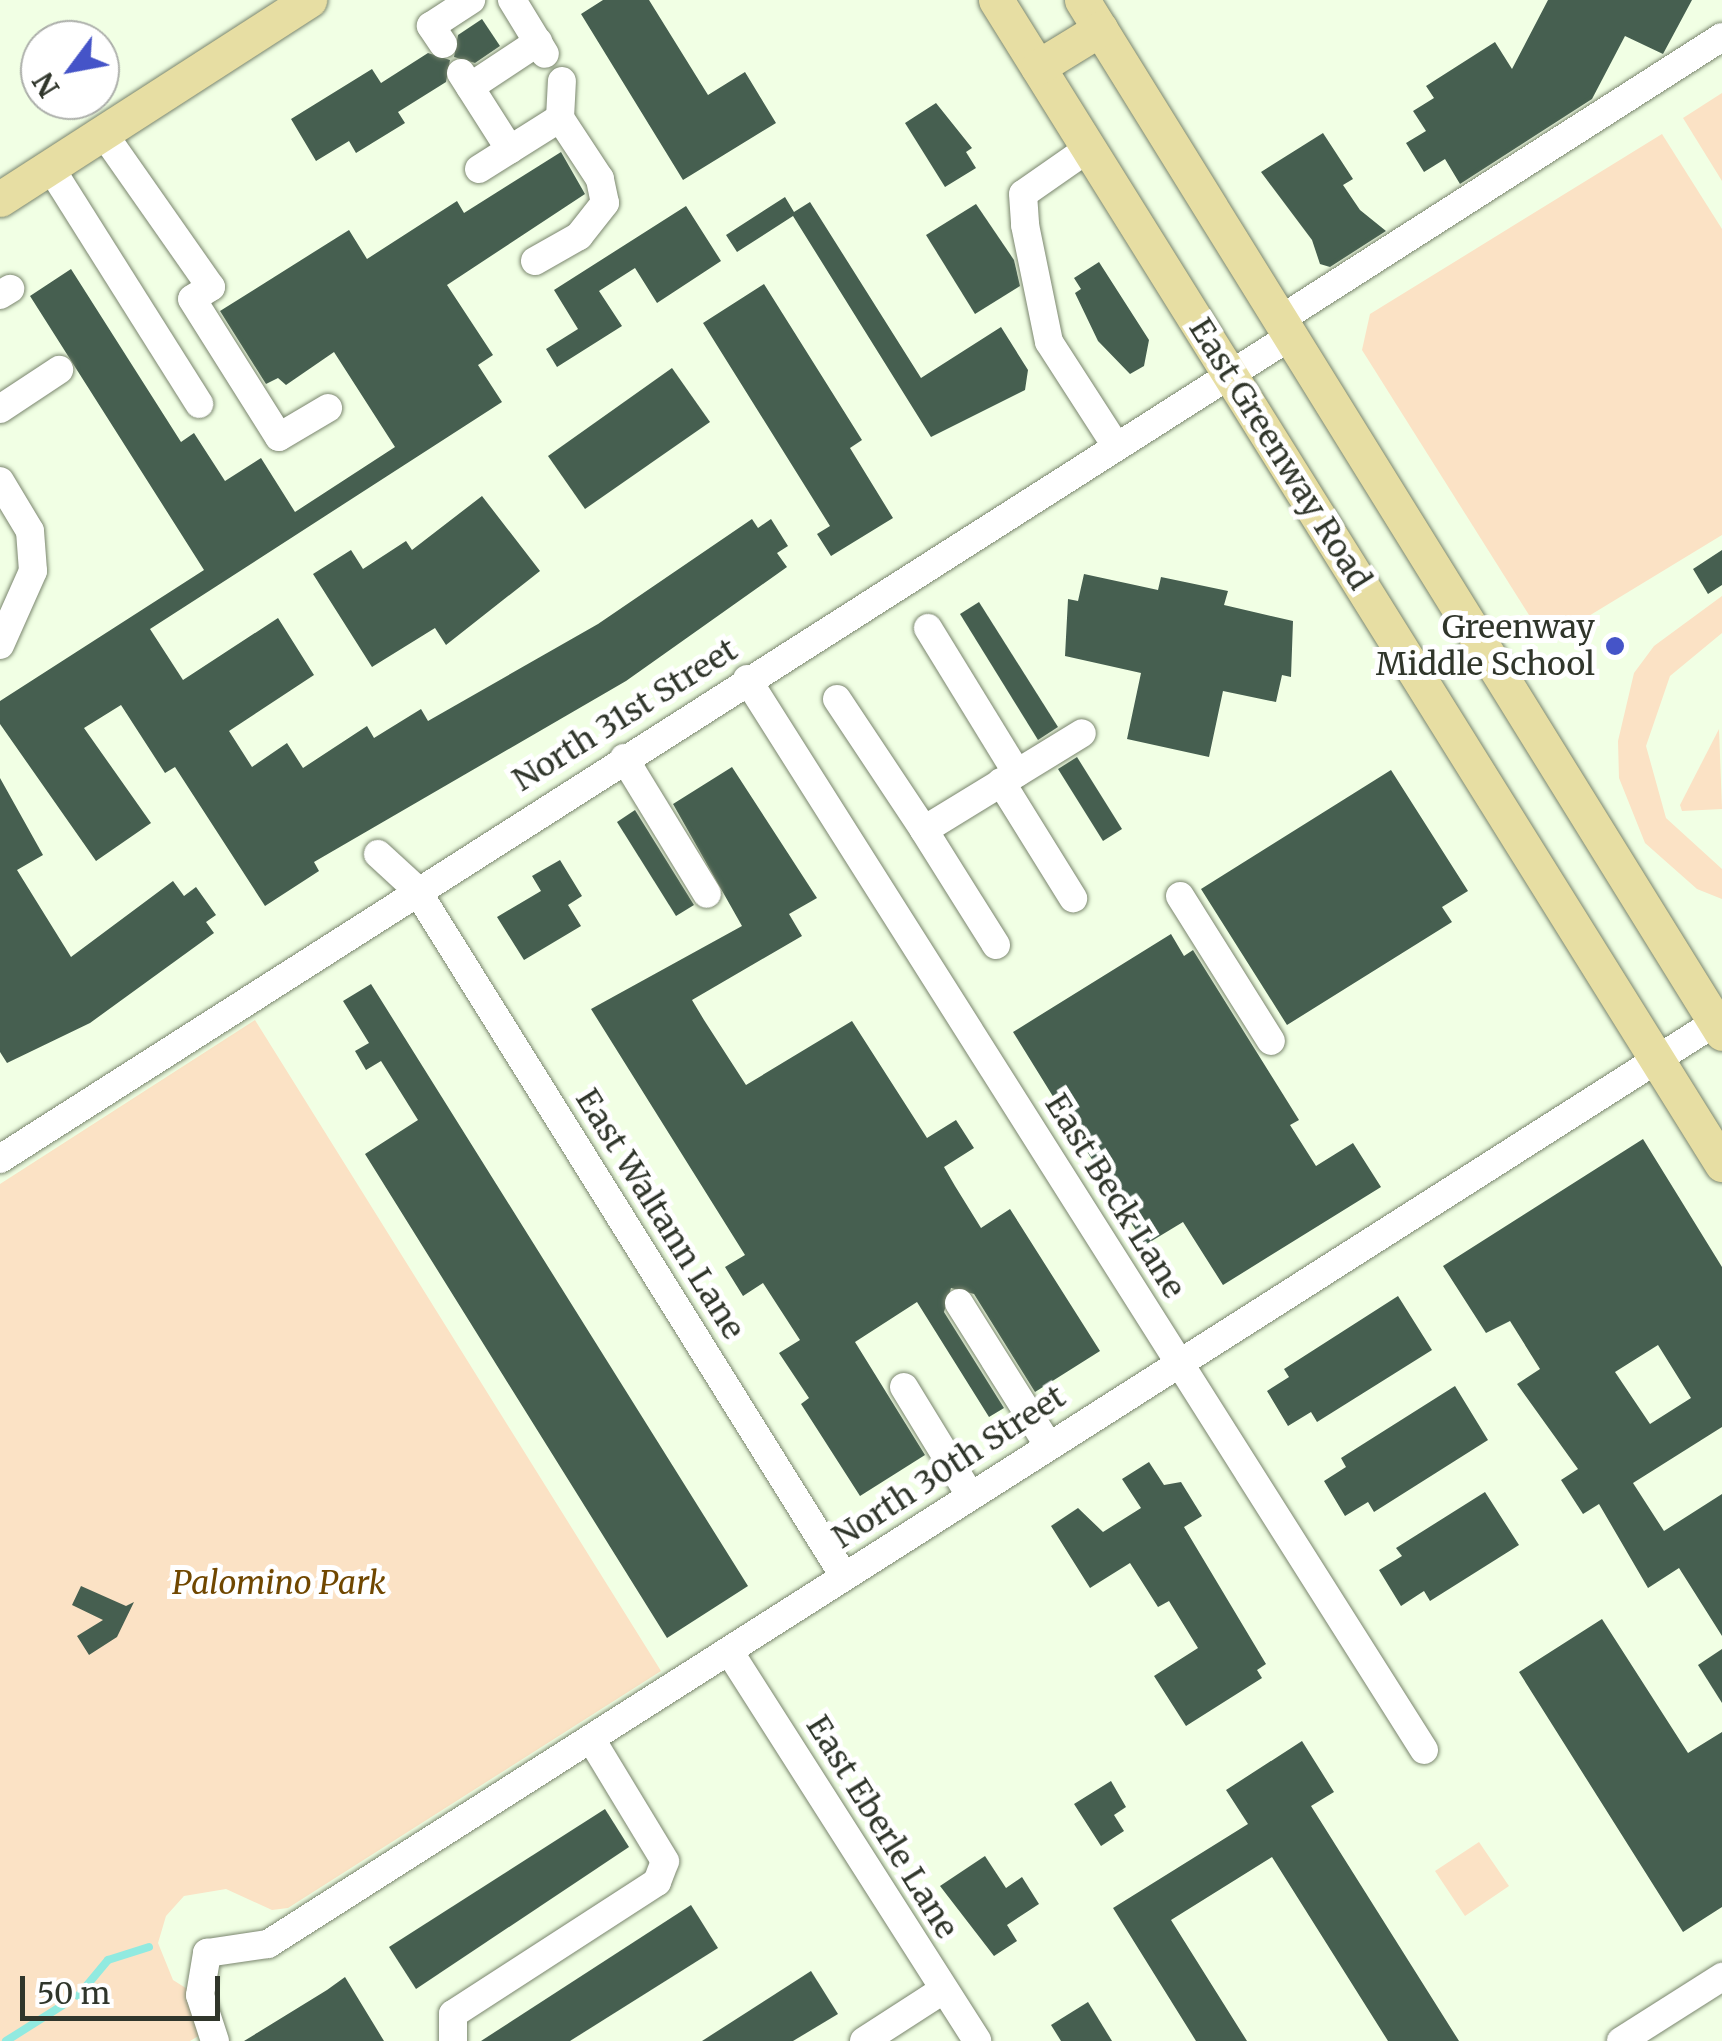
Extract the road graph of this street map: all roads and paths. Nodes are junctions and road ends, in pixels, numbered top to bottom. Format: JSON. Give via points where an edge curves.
{"nodes":[{"id":1,"x":309,"y":0,"type":"edge"},
{"id":2,"x":472,"y":0,"type":"edge"},
{"id":3,"x":512,"y":0,"type":"edge"},
{"id":4,"x":996,"y":0,"type":"edge"},
{"id":5,"x":1091,"y":14,"type":"edge"},
{"id":6,"x":1722,"y":38,"type":"edge"},
{"id":7,"x":442,"y":44,"type":"dead end"},
{"id":8,"x":1038,"y":68,"type":"junction"},
{"id":9,"x":562,"y":81,"type":"dead end"},
{"id":10,"x":560,"y":118,"type":"junction"},
{"id":11,"x":103,"y":133,"type":"junction"},
{"id":12,"x":1089,"y":148,"type":"junction"},
{"id":13,"x":510,"y":150,"type":"junction"},
{"id":14,"x":50,"y":167,"type":"junction"},
{"id":15,"x":479,"y":169,"type":"dead end"},
{"id":16,"x":0,"y":200,"type":"edge"},
{"id":17,"x":534,"y":261,"type":"dead end"},
{"id":18,"x":1286,"y":328,"type":"junction"},
{"id":19,"x":59,"y":370,"type":"dead end"},
{"id":20,"x":1230,"y":373,"type":"junction"},
{"id":21,"x":199,"y":404,"type":"dead end"},
{"id":22,"x":0,"y":408,"type":"edge"},
{"id":23,"x":328,"y":408,"type":"dead end"},
{"id":24,"x":1116,"y":446,"type":"junction"},
{"id":25,"x":0,"y":481,"type":"edge"},
{"id":26,"x":9,"y":602,"type":"edge"},
{"id":27,"x":928,"y":628,"type":"dead end"},
{"id":28,"x":0,"y":645,"type":"edge"},
{"id":29,"x":747,"y":679,"type":"junction"},
{"id":30,"x":836,"y":699,"type":"dead end"},
{"id":31,"x":1082,"y":733,"type":"dead end"},
{"id":32,"x":624,"y":758,"type":"junction"},
{"id":33,"x":1009,"y":778,"type":"junction"},
{"id":34,"x":924,"y":830,"type":"junction"},
{"id":35,"x":378,"y":854,"type":"dead end"},
{"id":36,"x":416,"y":889,"type":"junction"},
{"id":37,"x":707,"y":894,"type":"dead end"},
{"id":38,"x":1180,"y":896,"type":"dead end"},
{"id":39,"x":1074,"y":898,"type":"dead end"},
{"id":40,"x":996,"y":945,"type":"dead end"},
{"id":41,"x":1720,"y":1025,"type":"edge"},
{"id":42,"x":1270,"y":1041,"type":"dead end"},
{"id":43,"x":1656,"y":1059,"type":"junction"},
{"id":44,"x":0,"y":1159,"type":"edge"},
{"id":45,"x":1722,"y":1164,"type":"edge"},
{"id":46,"x":959,"y":1303,"type":"dead end"},
{"id":47,"x":1178,"y":1362,"type":"junction"},
{"id":48,"x":904,"y":1387,"type":"dead end"},
{"id":49,"x":1048,"y":1446,"type":"junction"},
{"id":50,"x":970,"y":1495,"type":"junction"},
{"id":51,"x":844,"y":1576,"type":"junction"},
{"id":52,"x":729,"y":1651,"type":"junction"},
{"id":53,"x":591,"y":1739,"type":"junction"},
{"id":54,"x":1424,"y":1750,"type":"dead end"},
{"id":55,"x":1722,"y":1978,"type":"edge"},
{"id":56,"x":943,"y":1990,"type":"junction"},
{"id":57,"x":453,"y":2028,"type":"edge"},
{"id":58,"x":216,"y":2041,"type":"edge"},
{"id":59,"x":864,"y":2041,"type":"edge"},
{"id":60,"x":977,"y":2041,"type":"edge"},
{"id":61,"x":1621,"y":2041,"type":"edge"}],
"edges":[{"from":1,"to":11,"type":"main road"},
{"from":2,"to":7,"type":"street","via":[[431,26]]},
{"from":3,"to":13,"type":"street","via":[[542,48],[465,80]]},
{"from":4,"to":8,"type":"main road","name":"East Greenway Road"},
{"from":5,"to":8,"type":"main road"},
{"from":5,"to":18,"type":"main road"},
{"from":6,"to":18,"type":"street","name":"North 31st Street"},
{"from":8,"to":12,"type":"main road","name":"East Greenway Road"},
{"from":9,"to":10,"type":"street"},
{"from":10,"to":13,"type":"street"},
{"from":10,"to":17,"type":"street","via":[[600,179],[605,203],[579,236]]},
{"from":11,"to":14,"type":"main road"},
{"from":11,"to":23,"type":"street","via":[[211,287],[192,299],[280,437]]},
{"from":12,"to":20,"type":"main road","name":"East Greenway Road"},
{"from":12,"to":24,"type":"street","via":[[1023,194],[1025,225],[1049,342]]},
{"from":13,"to":15,"type":"street"},
{"from":14,"to":16,"type":"main road"},
{"from":14,"to":21,"type":"street"},
{"from":18,"to":20,"type":"street","name":"North 31st Street"},
{"from":18,"to":41,"type":"main road"},
{"from":19,"to":22,"type":"street"},
{"from":20,"to":24,"type":"street","name":"North 31st Street"},
{"from":20,"to":43,"type":"main road","name":"East Greenway Road"},
{"from":24,"to":29,"type":"street","name":"North 31st Street"},
{"from":25,"to":26,"type":"street","via":[[30,530],[33,571]]},
{"from":26,"to":28,"type":"street"},
{"from":27,"to":33,"type":"street"},
{"from":29,"to":32,"type":"street","name":"North 31st Street"},
{"from":29,"to":47,"type":"street","name":"East Beck Lane"},
{"from":30,"to":34,"type":"street"},
{"from":31,"to":33,"type":"street"},
{"from":32,"to":36,"type":"street","name":"North 31st Street"},
{"from":32,"to":37,"type":"street"},
{"from":33,"to":34,"type":"street"},
{"from":33,"to":39,"type":"street"},
{"from":34,"to":40,"type":"street"},
{"from":35,"to":36,"type":"street","name":"East Waltann Lane"},
{"from":36,"to":44,"type":"street","name":"North 31st Street"},
{"from":36,"to":51,"type":"street","name":"East Waltann Lane"},
{"from":38,"to":42,"type":"street"},
{"from":41,"to":43,"type":"street","name":"North 30th Street"},
{"from":43,"to":45,"type":"main road","name":"East Greenway Road"},
{"from":43,"to":47,"type":"street","name":"North 30th Street"},
{"from":46,"to":49,"type":"street"},
{"from":47,"to":49,"type":"street","name":"North 30th Street"},
{"from":47,"to":54,"type":"street","name":"East Beck Lane"},
{"from":48,"to":50,"type":"street"},
{"from":49,"to":50,"type":"street","name":"North 30th Street"},
{"from":50,"to":51,"type":"street","name":"North 30th Street"},
{"from":51,"to":52,"type":"street","name":"North 30th Street"},
{"from":52,"to":53,"type":"street","name":"North 30th Street"},
{"from":52,"to":56,"type":"street","name":"East Eberle Lane"},
{"from":53,"to":57,"type":"street","via":[[665,1861],[657,1882]]},
{"from":53,"to":58,"type":"street","name":"North 30th Street","via":[[268,1944],[207,1953],[200,1995]]},
{"from":55,"to":61,"type":"street"},
{"from":56,"to":59,"type":"street"},
{"from":56,"to":60,"type":"street","name":"East Eberle Lane"}]}
